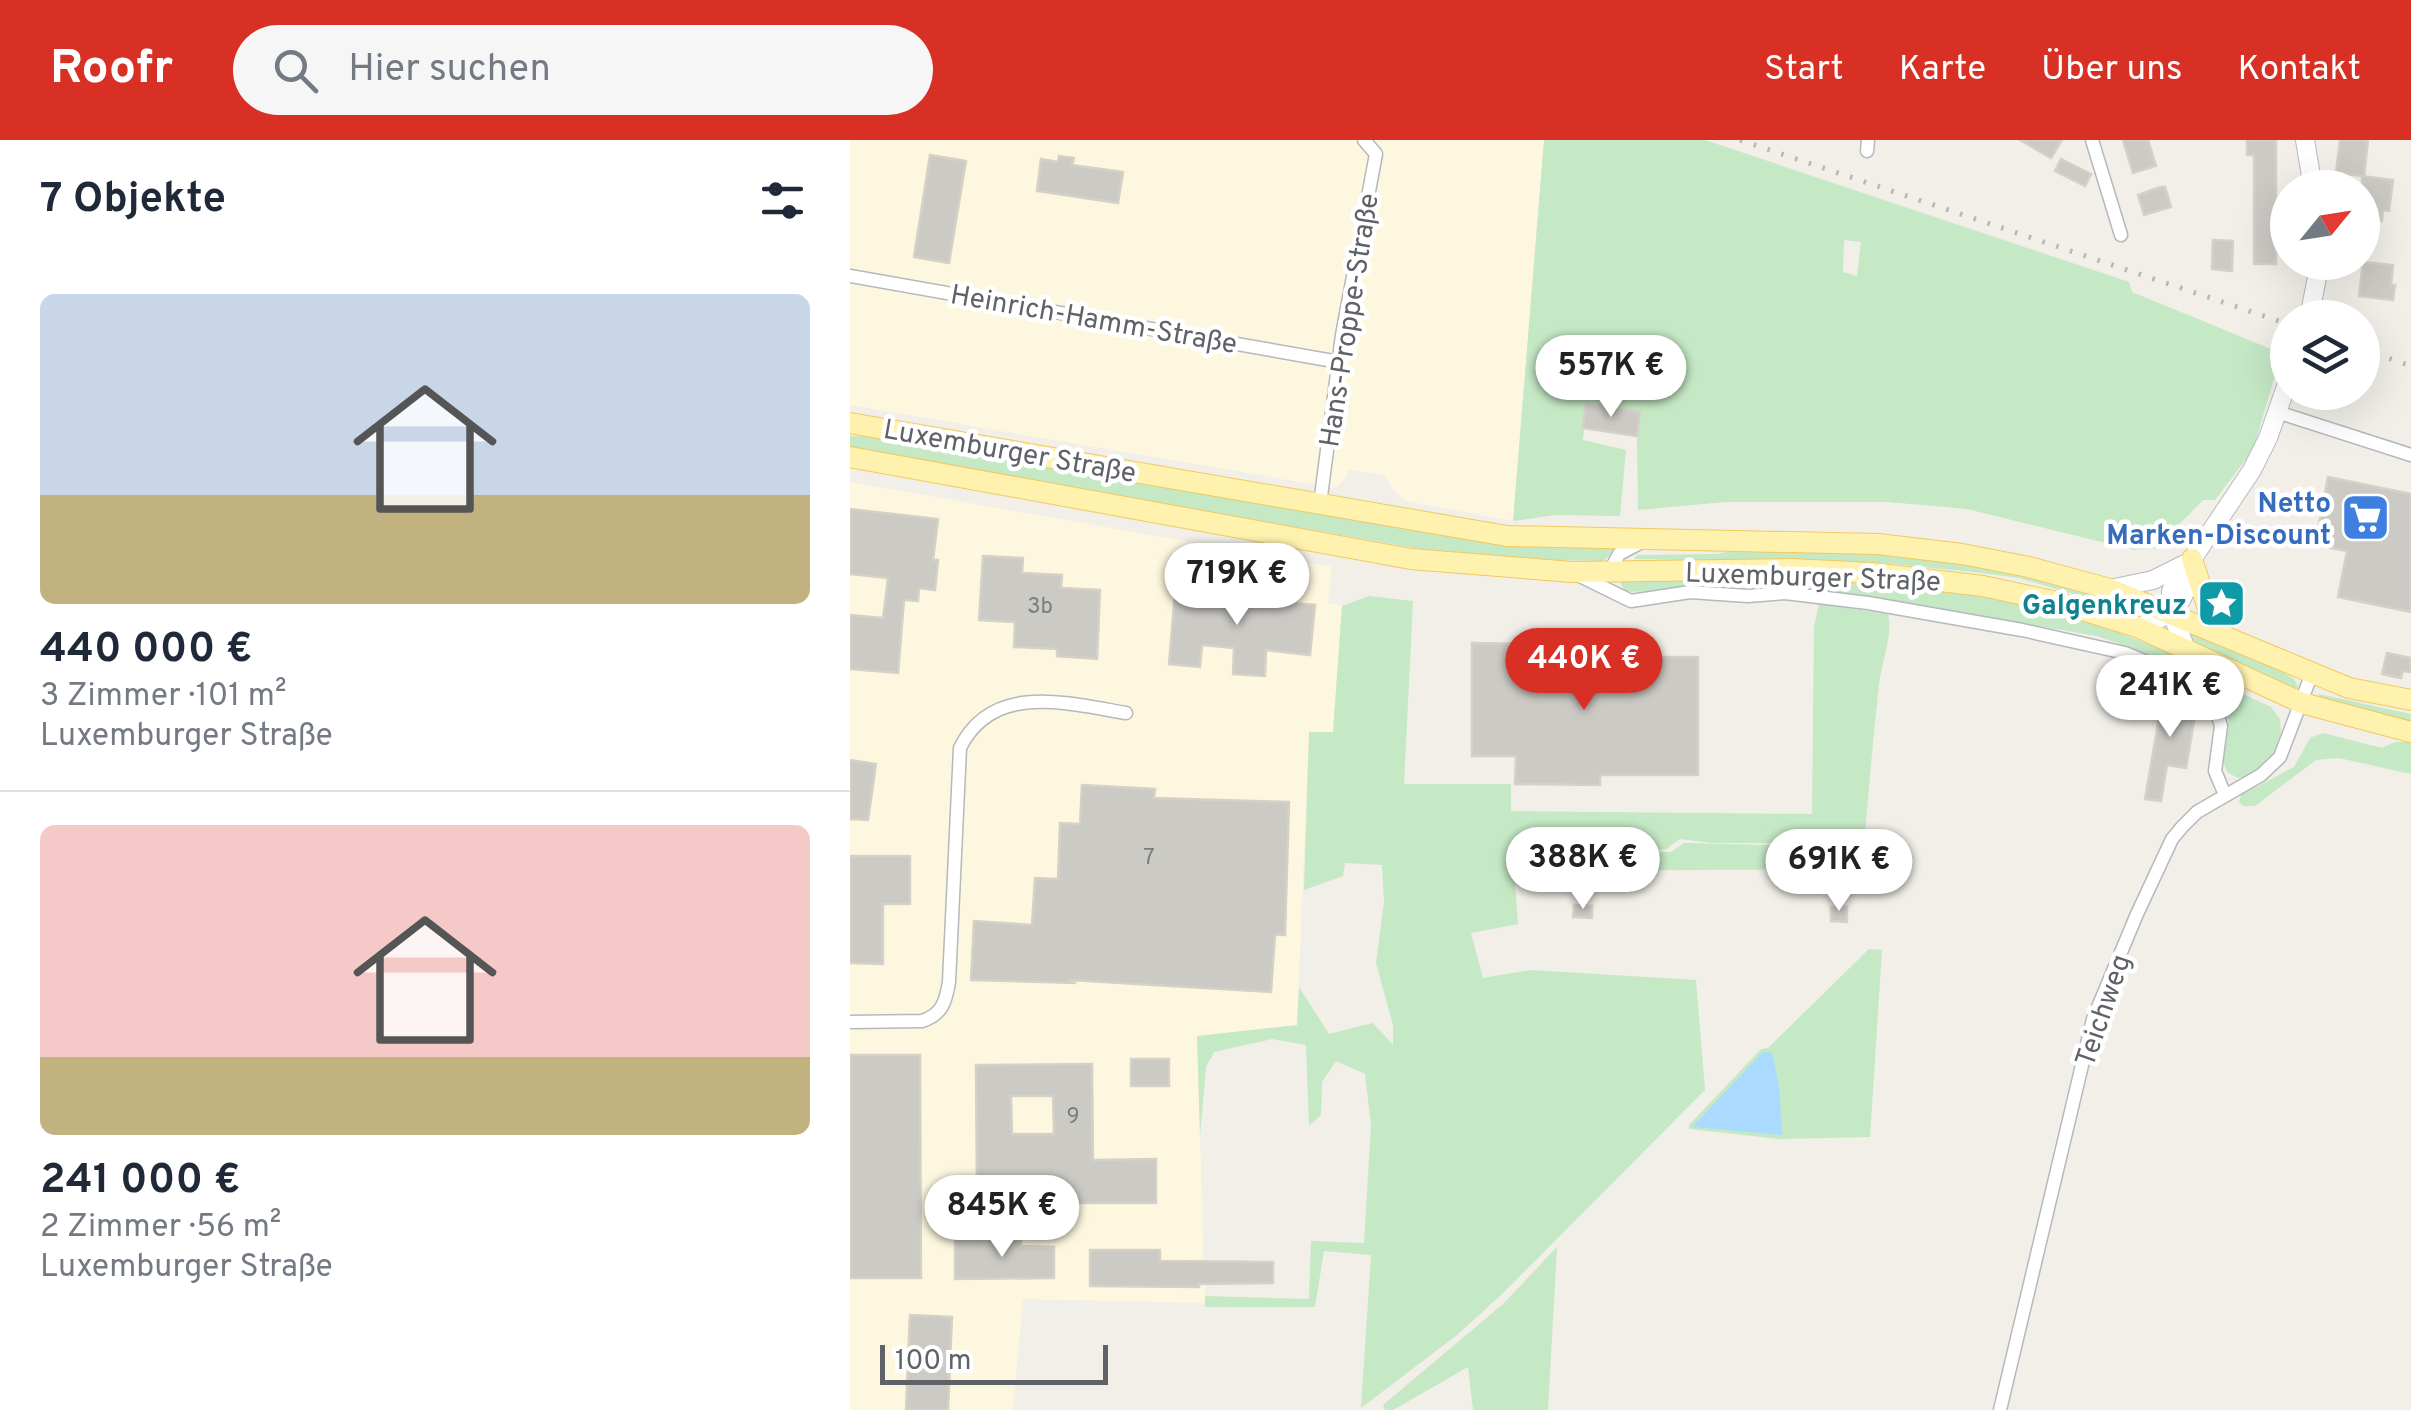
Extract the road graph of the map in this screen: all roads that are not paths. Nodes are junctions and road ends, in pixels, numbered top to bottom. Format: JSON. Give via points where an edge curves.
{"nodes":[{"id":1,"x":1364,"y":140,"type":"edge"},
{"id":2,"x":2092,"y":140,"type":"edge"},
{"id":3,"x":2305,"y":140,"type":"edge"},
{"id":4,"x":2310,"y":170,"type":"edge"},
{"id":5,"x":2121,"y":235,"type":"dead end"},
{"id":6,"x":850,"y":276,"type":"edge"},
{"id":7,"x":1339,"y":362,"type":"junction"},
{"id":8,"x":2277,"y":412,"type":"joint"},
{"id":9,"x":850,"y":423,"type":"edge"},
{"id":10,"x":2411,"y":455,"type":"edge"},
{"id":11,"x":850,"y":457,"type":"edge"},
{"id":12,"x":1320,"y":504,"type":"junction"},
{"id":13,"x":1646,"y":541,"type":"junction"},
{"id":14,"x":2192,"y":559,"type":"junction"},
{"id":15,"x":1608,"y":570,"type":"junction"},
{"id":16,"x":1572,"y":572,"type":"junction"},
{"id":17,"x":2110,"y":588,"type":"junction"},
{"id":18,"x":1615,"y":594,"type":"junction"},
{"id":19,"x":2171,"y":612,"type":"junction"},
{"id":20,"x":2137,"y":627,"type":"junction"},
{"id":21,"x":2225,"y":636,"type":"junction"},
{"id":22,"x":2186,"y":649,"type":"junction"},
{"id":23,"x":2312,"y":673,"type":"junction"},
{"id":24,"x":2411,"y":700,"type":"edge"},
{"id":25,"x":2302,"y":703,"type":"junction"},
{"id":26,"x":1126,"y":713,"type":"dead end"},
{"id":27,"x":2411,"y":732,"type":"edge"},
{"id":28,"x":2224,"y":794,"type":"junction"},
{"id":29,"x":850,"y":1022,"type":"edge"},
{"id":30,"x":2000,"y":1410,"type":"edge"}],
"edges":[{"from":1,"to":7,"type":"street","name":"Hans-Proppe-Straße","via":[[1376,154]]},
{"from":2,"to":5,"type":"street"},
{"from":3,"to":4,"type":"street"},
{"from":6,"to":7,"type":"street","name":"Heinrich-Hamm-Straße"},
{"from":7,"to":12,"type":"street","name":"Hans-Proppe-Straße"},
{"from":8,"to":10,"type":"street"},
{"from":8,"to":14,"type":"street","via":[[2252,470]]},
{"from":9,"to":12,"type":"main road","name":"Luxemburger Straße"},
{"from":11,"to":16,"type":"main road","name":"Luxemburger Straße","via":[[1411,559]]},
{"from":12,"to":13,"type":"main road","name":"Luxemburger Straße","via":[[1507,536]]},
{"from":13,"to":15,"type":"street","via":[[1622,551]]},
{"from":13,"to":17,"type":"main road","name":"Luxemburger Straße","via":[[1878,544],[2028,567]]},
{"from":14,"to":17,"type":"street","via":[[2152,580]]},
{"from":14,"to":19,"type":"street","via":[[2188,587]]},
{"from":14,"to":21,"type":"main road","via":[[2209,612]]},
{"from":15,"to":16,"type":"main road","name":"Luxemburger Straße"},
{"from":15,"to":18,"type":"street"},
{"from":15,"to":20,"type":"main road","name":"Luxemburger Straße","via":[[1888,574],[1983,586]]},
{"from":16,"to":18,"type":"street","name":"Luxemburger Straße"},
{"from":17,"to":19,"type":"main road","name":"Luxemburger Straße"},
{"from":18,"to":28,"type":"street","name":"Luxemburger Straße","via":[[1631,602],[1690,592],[1786,593],[2125,653],[2200,684],[2218,708],[2215,771]]},
{"from":19,"to":20,"type":"street"},
{"from":19,"to":21,"type":"main road","name":"Luxemburger Straße"},
{"from":19,"to":22,"type":"street"},
{"from":20,"to":22,"type":"main road","name":"Luxemburger Straße"},
{"from":21,"to":23,"type":"main road","name":"Luxemburger Straße"},
{"from":22,"to":25,"type":"main road","name":"Luxemburger Straße"},
{"from":23,"to":24,"type":"main road","name":"Luxemburger Straße"},
{"from":23,"to":25,"type":"street","name":"Teichweg"},
{"from":25,"to":27,"type":"main road","name":"Luxemburger Straße"},
{"from":25,"to":28,"type":"street","name":"Teichweg","via":[[2274,764]]},
{"from":26,"to":29,"type":"street","via":[[1024,701],[990,712],[966,734],[944,1006],[922,1021]]},
{"from":28,"to":30,"type":"street","name":"Teichweg","via":[[2172,839],[2094,1020]]}]}
